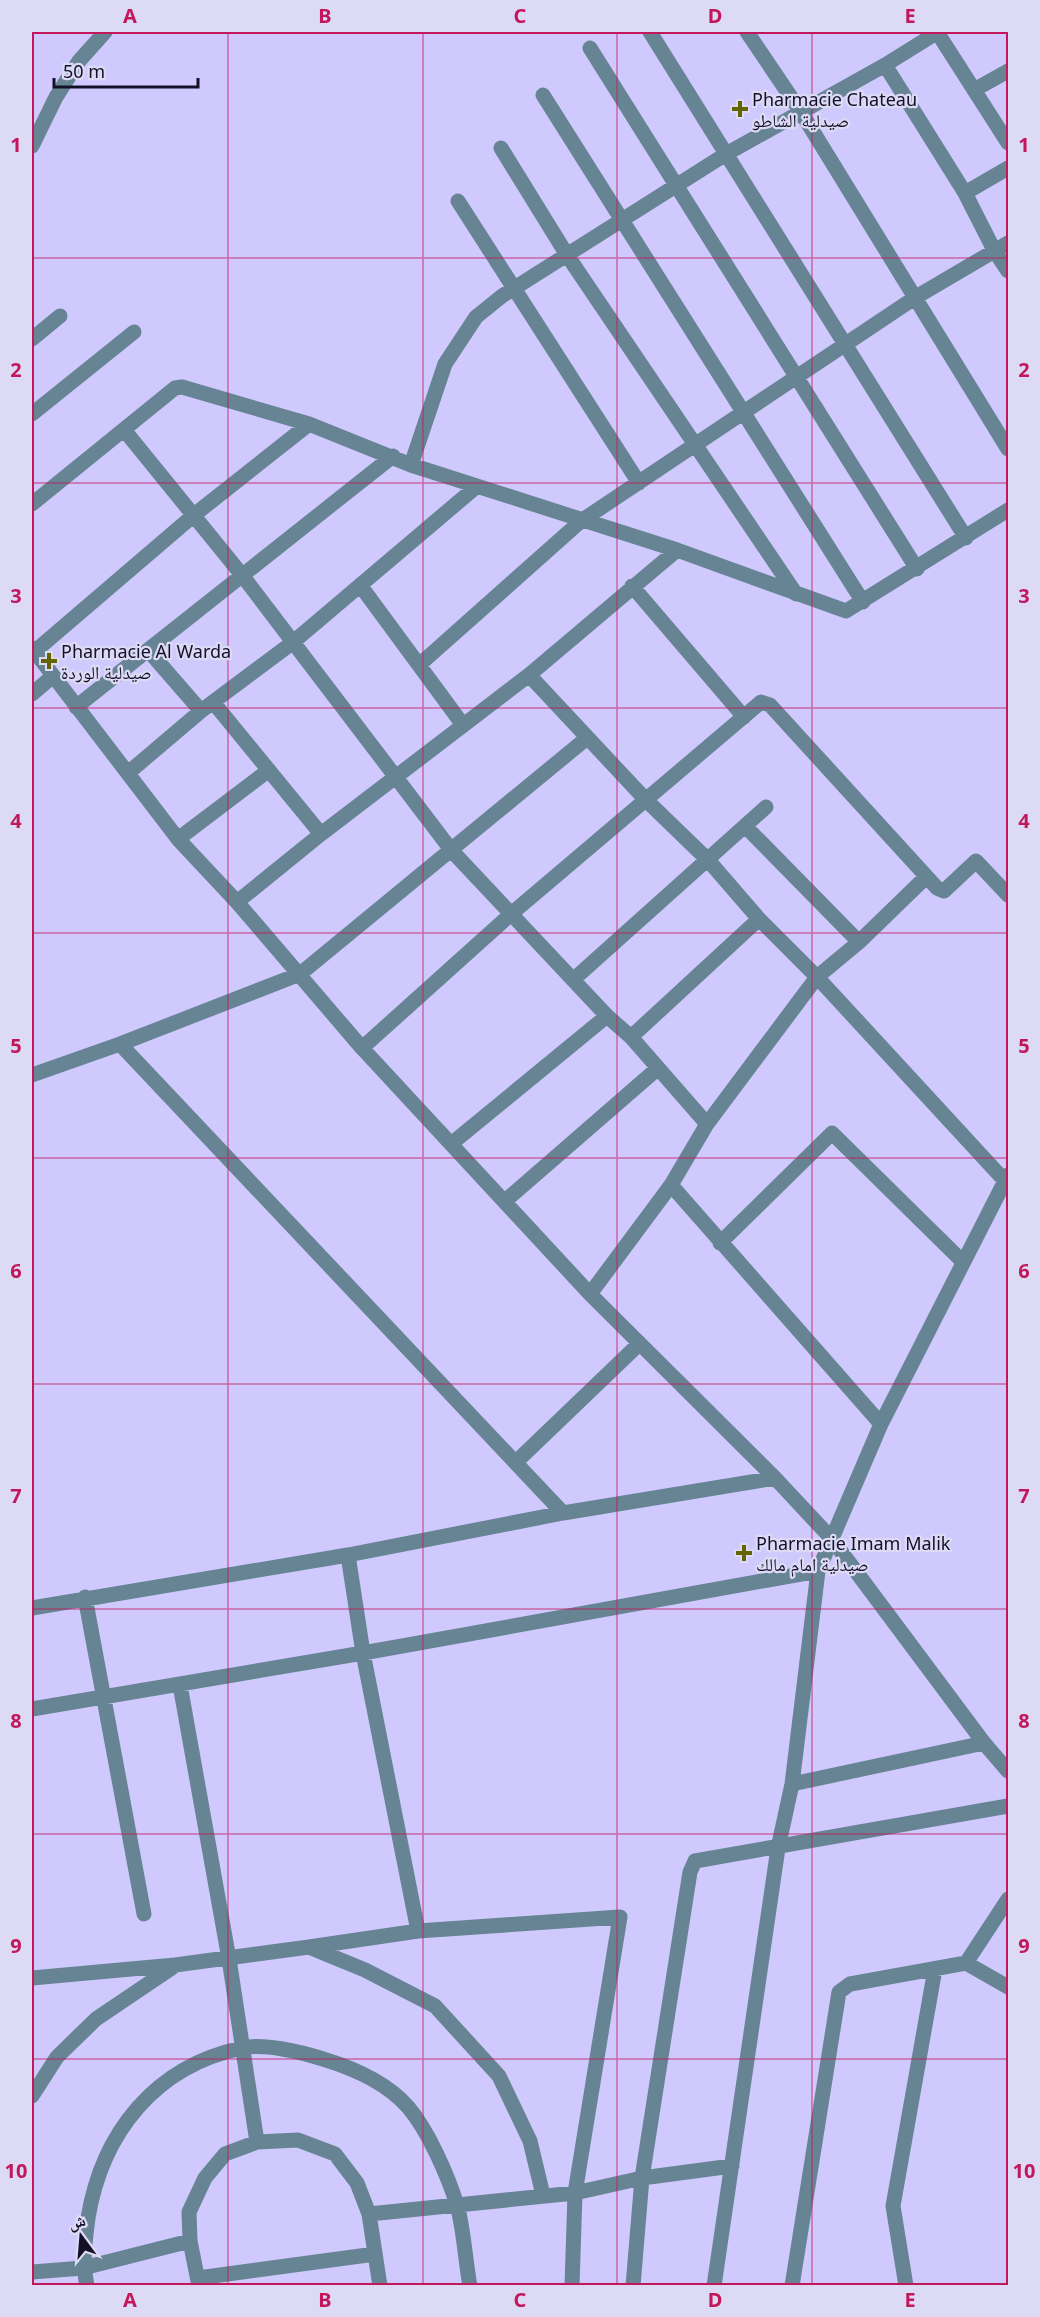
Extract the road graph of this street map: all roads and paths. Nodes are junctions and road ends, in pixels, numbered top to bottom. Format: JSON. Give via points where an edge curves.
{"nodes":[{"id":1,"x":105,"y":32,"type":"edge"},
{"id":2,"x":650,"y":32,"type":"edge"},
{"id":3,"x":747,"y":32,"type":"edge"},
{"id":4,"x":937,"y":32,"type":"edge"},
{"id":5,"x":590,"y":48,"type":"dead end"},
{"id":6,"x":885,"y":65,"type":"junction"},
{"id":7,"x":1008,"y":71,"type":"edge"},
{"id":8,"x":974,"y":90,"type":"junction"},
{"id":9,"x":543,"y":95,"type":"dead end"},
{"id":10,"x":801,"y":112,"type":"junction"},
{"id":11,"x":1008,"y":143,"type":"edge"},
{"id":12,"x":32,"y":146,"type":"edge"},
{"id":13,"x":501,"y":148,"type":"dead end"},
{"id":14,"x":726,"y":154,"type":"junction"},
{"id":15,"x":1008,"y":168,"type":"edge"},
{"id":16,"x":675,"y":186,"type":"junction"},
{"id":17,"x":964,"y":193,"type":"junction"},
{"id":18,"x":458,"y":201,"type":"dead end"},
{"id":19,"x":622,"y":220,"type":"junction"},
{"id":20,"x":1008,"y":243,"type":"edge"},
{"id":21,"x":994,"y":250,"type":"junction"},
{"id":22,"x":567,"y":255,"type":"junction"},
{"id":23,"x":1008,"y":272,"type":"edge"},
{"id":24,"x":514,"y":289,"type":"junction"},
{"id":25,"x":916,"y":297,"type":"junction"},
{"id":26,"x":60,"y":316,"type":"dead end"},
{"id":27,"x":134,"y":332,"type":"dead end"},
{"id":28,"x":32,"y":339,"type":"edge"},
{"id":29,"x":844,"y":343,"type":"junction"},
{"id":30,"x":795,"y":377,"type":"junction"},
{"id":31,"x":744,"y":413,"type":"junction"},
{"id":32,"x":32,"y":414,"type":"edge"},
{"id":33,"x":309,"y":424,"type":"junction"},
{"id":34,"x":125,"y":431,"type":"junction"},
{"id":35,"x":696,"y":446,"type":"junction"},
{"id":36,"x":1008,"y":448,"type":"edge"},
{"id":37,"x":393,"y":456,"type":"junction"},
{"id":38,"x":411,"y":465,"type":"junction"},
{"id":39,"x":639,"y":483,"type":"junction"},
{"id":40,"x":476,"y":487,"type":"junction"},
{"id":41,"x":32,"y":504,"type":"edge"},
{"id":42,"x":1008,"y":510,"type":"edge"},
{"id":43,"x":194,"y":515,"type":"junction"},
{"id":44,"x":581,"y":521,"type":"junction"},
{"id":45,"x":966,"y":538,"type":"junction"},
{"id":46,"x":677,"y":550,"type":"junction"},
{"id":47,"x":917,"y":569,"type":"junction"},
{"id":48,"x":242,"y":575,"type":"junction"},
{"id":49,"x":360,"y":585,"type":"junction"},
{"id":50,"x":632,"y":585,"type":"junction"},
{"id":51,"x":796,"y":594,"type":"junction"},
{"id":52,"x":863,"y":602,"type":"junction"},
{"id":53,"x":292,"y":643,"type":"junction"},
{"id":54,"x":33,"y":650,"type":"edge"},
{"id":55,"x":148,"y":650,"type":"junction"},
{"id":56,"x":419,"y":665,"type":"junction"},
{"id":57,"x":529,"y":675,"type":"junction"},
{"id":58,"x":53,"y":676,"type":"junction"},
{"id":59,"x":32,"y":694,"type":"edge"},
{"id":60,"x":76,"y":706,"type":"junction"},
{"id":61,"x":207,"y":707,"type":"junction"},
{"id":62,"x":744,"y":717,"type":"junction"},
{"id":63,"x":464,"y":725,"type":"junction"},
{"id":64,"x":587,"y":738,"type":"junction"},
{"id":65,"x":269,"y":770,"type":"junction"},
{"id":66,"x":128,"y":773,"type":"junction"},
{"id":67,"x":394,"y":778,"type":"junction"},
{"id":68,"x":646,"y":800,"type":"junction"},
{"id":69,"x":766,"y":807,"type":"dead end"},
{"id":70,"x":745,"y":826,"type":"junction"},
{"id":71,"x":321,"y":834,"type":"junction"},
{"id":72,"x":178,"y":839,"type":"junction"},
{"id":73,"x":452,"y":851,"type":"junction"},
{"id":74,"x":708,"y":860,"type":"junction"},
{"id":75,"x":926,"y":877,"type":"junction"},
{"id":76,"x":1008,"y":895,"type":"edge"},
{"id":77,"x":237,"y":902,"type":"junction"},
{"id":78,"x":511,"y":914,"type":"junction"},
{"id":79,"x":759,"y":919,"type":"junction"},
{"id":80,"x":859,"y":942,"type":"junction"},
{"id":81,"x":300,"y":974,"type":"junction"},
{"id":82,"x":817,"y":977,"type":"junction"},
{"id":83,"x":574,"y":979,"type":"junction"},
{"id":84,"x":607,"y":1016,"type":"junction"},
{"id":85,"x":631,"y":1037,"type":"junction"},
{"id":86,"x":120,"y":1044,"type":"junction"},
{"id":87,"x":363,"y":1048,"type":"junction"},
{"id":88,"x":657,"y":1069,"type":"junction"},
{"id":89,"x":32,"y":1075,"type":"edge"},
{"id":90,"x":707,"y":1124,"type":"junction"},
{"id":91,"x":451,"y":1144,"type":"junction"},
{"id":92,"x":1007,"y":1178,"type":"edge"},
{"id":93,"x":671,"y":1185,"type":"junction"},
{"id":94,"x":505,"y":1201,"type":"junction"},
{"id":95,"x":720,"y":1243,"type":"junction"},
{"id":96,"x":963,"y":1262,"type":"junction"},
{"id":97,"x":590,"y":1294,"type":"junction"},
{"id":98,"x":639,"y":1344,"type":"junction"},
{"id":99,"x":881,"y":1424,"type":"junction"},
{"id":100,"x":516,"y":1462,"type":"junction"},
{"id":101,"x":775,"y":1478,"type":"junction"},
{"id":102,"x":563,"y":1513,"type":"junction"},
{"id":103,"x":831,"y":1538,"type":"junction"},
{"id":104,"x":348,"y":1555,"type":"junction"},
{"id":105,"x":818,"y":1571,"type":"junction"},
{"id":106,"x":85,"y":1597,"type":"junction"},
{"id":107,"x":32,"y":1608,"type":"edge"},
{"id":108,"x":363,"y":1653,"type":"junction"},
{"id":109,"x":180,"y":1685,"type":"junction"},
{"id":110,"x":104,"y":1697,"type":"junction"},
{"id":111,"x":32,"y":1708,"type":"edge"},
{"id":112,"x":984,"y":1743,"type":"junction"},
{"id":113,"x":1008,"y":1771,"type":"edge"},
{"id":114,"x":792,"y":1784,"type":"junction"},
{"id":115,"x":1008,"y":1806,"type":"edge"},
{"id":116,"x":778,"y":1848,"type":"junction"},
{"id":117,"x":1008,"y":1899,"type":"edge"},
{"id":118,"x":144,"y":1914,"type":"dead end"},
{"id":119,"x":418,"y":1931,"type":"junction"},
{"id":120,"x":309,"y":1947,"type":"junction"},
{"id":121,"x":229,"y":1959,"type":"junction"},
{"id":122,"x":966,"y":1963,"type":"junction"},
{"id":123,"x":175,"y":1965,"type":"junction"},
{"id":124,"x":935,"y":1969,"type":"junction"},
{"id":125,"x":32,"y":1978,"type":"edge"},
{"id":126,"x":1008,"y":1987,"type":"edge"},
{"id":127,"x":244,"y":2047,"type":"junction"},
{"id":128,"x":32,"y":2096,"type":"edge"},
{"id":129,"x":257,"y":2142,"type":"junction"},
{"id":130,"x":732,"y":2166,"type":"junction"},
{"id":131,"x":642,"y":2178,"type":"junction"},
{"id":132,"x":575,"y":2193,"type":"junction"},
{"id":133,"x":543,"y":2196,"type":"junction"},
{"id":134,"x":457,"y":2205,"type":"junction"},
{"id":135,"x":369,"y":2214,"type":"junction"},
{"id":136,"x":190,"y":2241,"type":"junction"},
{"id":137,"x":375,"y":2254,"type":"junction"},
{"id":138,"x":83,"y":2268,"type":"junction"},
{"id":139,"x":32,"y":2272,"type":"edge"},
{"id":140,"x":198,"y":2282,"type":"edge"},
{"id":141,"x":87,"y":2286,"type":"edge"},
{"id":142,"x":380,"y":2286,"type":"edge"},
{"id":143,"x":470,"y":2286,"type":"edge"},
{"id":144,"x":572,"y":2286,"type":"edge"},
{"id":145,"x":633,"y":2286,"type":"edge"},
{"id":146,"x":714,"y":2286,"type":"edge"},
{"id":147,"x":792,"y":2286,"type":"edge"},
{"id":148,"x":906,"y":2286,"type":"edge"}],
"edges":[{"from":1,"to":12,"type":"street","via":[[56,97]]},
{"from":2,"to":14,"type":"street"},
{"from":3,"to":10,"type":"street"},
{"from":4,"to":6,"type":"street"},
{"from":4,"to":8,"type":"street"},
{"from":5,"to":16,"type":"street"},
{"from":6,"to":10,"type":"street"},
{"from":6,"to":17,"type":"street"},
{"from":7,"to":8,"type":"street"},
{"from":8,"to":11,"type":"street"},
{"from":9,"to":19,"type":"street"},
{"from":10,"to":14,"type":"street"},
{"from":10,"to":25,"type":"street"},
{"from":13,"to":22,"type":"street"},
{"from":14,"to":16,"type":"street"},
{"from":14,"to":29,"type":"street"},
{"from":15,"to":17,"type":"street"},
{"from":16,"to":19,"type":"street"},
{"from":16,"to":30,"type":"street"},
{"from":17,"to":21,"type":"street"},
{"from":18,"to":24,"type":"street"},
{"from":19,"to":22,"type":"street"},
{"from":19,"to":31,"type":"street"},
{"from":20,"to":21,"type":"street"},
{"from":21,"to":23,"type":"street"},
{"from":21,"to":25,"type":"street"},
{"from":22,"to":24,"type":"street"},
{"from":22,"to":35,"type":"street"},
{"from":24,"to":38,"type":"street","via":[[476,317],[445,364]]},
{"from":24,"to":39,"type":"street"},
{"from":25,"to":29,"type":"street"},
{"from":25,"to":36,"type":"street"},
{"from":26,"to":28,"type":"street"},
{"from":27,"to":32,"type":"street"},
{"from":29,"to":30,"type":"street"},
{"from":29,"to":45,"type":"street"},
{"from":30,"to":31,"type":"street"},
{"from":30,"to":47,"type":"street"},
{"from":31,"to":35,"type":"street"},
{"from":31,"to":52,"type":"street"},
{"from":33,"to":34,"type":"street","via":[[182,387],[175,388]]},
{"from":33,"to":37,"type":"street"},
{"from":33,"to":43,"type":"street"},
{"from":34,"to":41,"type":"street"},
{"from":34,"to":43,"type":"street"},
{"from":35,"to":39,"type":"street"},
{"from":35,"to":51,"type":"street"},
{"from":37,"to":38,"type":"street"},
{"from":37,"to":48,"type":"street"},
{"from":38,"to":40,"type":"street"},
{"from":39,"to":44,"type":"street"},
{"from":40,"to":44,"type":"street"},
{"from":40,"to":49,"type":"street"},
{"from":42,"to":45,"type":"street"},
{"from":43,"to":48,"type":"street"},
{"from":43,"to":54,"type":"street"},
{"from":44,"to":46,"type":"street"},
{"from":44,"to":56,"type":"street"},
{"from":45,"to":47,"type":"street"},
{"from":46,"to":50,"type":"street"},
{"from":46,"to":51,"type":"street"},
{"from":47,"to":52,"type":"street"},
{"from":48,"to":53,"type":"street"},
{"from":48,"to":55,"type":"street"},
{"from":49,"to":53,"type":"street"},
{"from":49,"to":56,"type":"street"},
{"from":50,"to":57,"type":"street"},
{"from":50,"to":62,"type":"street"},
{"from":51,"to":52,"type":"street","via":[[846,611]]},
{"from":53,"to":61,"type":"street"},
{"from":53,"to":67,"type":"street"},
{"from":54,"to":58,"type":"street"},
{"from":55,"to":60,"type":"street"},
{"from":55,"to":61,"type":"street"},
{"from":56,"to":63,"type":"street"},
{"from":57,"to":63,"type":"street"},
{"from":57,"to":64,"type":"street"},
{"from":58,"to":59,"type":"street"},
{"from":58,"to":60,"type":"street"},
{"from":60,"to":66,"type":"street"},
{"from":61,"to":65,"type":"street"},
{"from":61,"to":66,"type":"street"},
{"from":62,"to":68,"type":"street"},
{"from":62,"to":75,"type":"street","via":[[761,702],[770,705]]},
{"from":63,"to":67,"type":"street"},
{"from":64,"to":68,"type":"street"},
{"from":64,"to":73,"type":"street"},
{"from":65,"to":71,"type":"street"},
{"from":65,"to":72,"type":"street"},
{"from":66,"to":72,"type":"street"},
{"from":67,"to":71,"type":"street"},
{"from":67,"to":73,"type":"street"},
{"from":68,"to":74,"type":"street"},
{"from":68,"to":78,"type":"street"},
{"from":69,"to":70,"type":"street"},
{"from":70,"to":74,"type":"street"},
{"from":70,"to":80,"type":"street"},
{"from":71,"to":77,"type":"street"},
{"from":72,"to":77,"type":"street"},
{"from":73,"to":78,"type":"street"},
{"from":73,"to":81,"type":"street"},
{"from":74,"to":79,"type":"street"},
{"from":74,"to":83,"type":"street"},
{"from":75,"to":76,"type":"street","via":[[944,891],[976,861]]},
{"from":75,"to":80,"type":"street"},
{"from":77,"to":81,"type":"street"},
{"from":78,"to":83,"type":"street"},
{"from":78,"to":87,"type":"street"},
{"from":79,"to":82,"type":"street"},
{"from":79,"to":85,"type":"street"},
{"from":80,"to":82,"type":"street"},
{"from":81,"to":86,"type":"street"},
{"from":81,"to":87,"type":"street"},
{"from":82,"to":90,"type":"street"},
{"from":82,"to":92,"type":"street"},
{"from":83,"to":84,"type":"street"},
{"from":84,"to":85,"type":"street"},
{"from":84,"to":91,"type":"street"},
{"from":85,"to":88,"type":"street"},
{"from":86,"to":89,"type":"street"},
{"from":86,"to":100,"type":"street"},
{"from":87,"to":91,"type":"street"},
{"from":88,"to":90,"type":"street"},
{"from":88,"to":94,"type":"street"},
{"from":90,"to":93,"type":"street"},
{"from":91,"to":94,"type":"street"},
{"from":92,"to":96,"type":"street"},
{"from":93,"to":95,"type":"street"},
{"from":93,"to":97,"type":"street"},
{"from":94,"to":97,"type":"street"},
{"from":95,"to":96,"type":"street","via":[[832,1133]]},
{"from":95,"to":99,"type":"street"},
{"from":96,"to":99,"type":"street"},
{"from":97,"to":98,"type":"street"},
{"from":98,"to":100,"type":"street"},
{"from":98,"to":101,"type":"street"},
{"from":99,"to":103,"type":"street"},
{"from":100,"to":102,"type":"street"},
{"from":101,"to":102,"type":"street"},
{"from":101,"to":103,"type":"street"},
{"from":102,"to":104,"type":"street"},
{"from":103,"to":105,"type":"street"},
{"from":103,"to":112,"type":"street"},
{"from":104,"to":106,"type":"street"},
{"from":104,"to":108,"type":"street"},
{"from":105,"to":108,"type":"street"},
{"from":105,"to":114,"type":"street"},
{"from":106,"to":107,"type":"street"},
{"from":106,"to":110,"type":"street"},
{"from":108,"to":109,"type":"street"},
{"from":108,"to":119,"type":"street"},
{"from":109,"to":110,"type":"street"},
{"from":109,"to":121,"type":"street"},
{"from":110,"to":111,"type":"street"},
{"from":110,"to":118,"type":"street"},
{"from":112,"to":113,"type":"street"},
{"from":112,"to":114,"type":"street"},
{"from":114,"to":116,"type":"street"},
{"from":115,"to":116,"type":"street"},
{"from":116,"to":130,"type":"street"},
{"from":116,"to":131,"type":"street","via":[[700,1859],[691,1866]]},
{"from":117,"to":122,"type":"street"},
{"from":119,"to":120,"type":"street"},
{"from":119,"to":132,"type":"street","via":[[620,1917]]},
{"from":120,"to":121,"type":"street"},
{"from":120,"to":133,"type":"street","via":[[435,2006],[499,2076],[530,2141]]},
{"from":121,"to":123,"type":"street"},
{"from":121,"to":127,"type":"street"},
{"from":122,"to":124,"type":"street"},
{"from":122,"to":126,"type":"street"},
{"from":123,"to":125,"type":"street"},
{"from":123,"to":128,"type":"street","via":[[96,2019],[57,2057]]},
{"from":124,"to":147,"type":"street","via":[[850,1984],[839,1992]]},
{"from":124,"to":148,"type":"street","via":[[893,2206]]},
{"from":127,"to":129,"type":"street"},
{"from":127,"to":134,"type":"street","via":[[299,2052],[341,2064],[388,2088],[409,2108],[429,2139]]},
{"from":127,"to":138,"type":"street","via":[[201,2061],[173,2077],[142,2102],[122,2126],[104,2157],[93,2190]]},
{"from":129,"to":135,"type":"street","via":[[298,2139],[335,2154],[357,2183]]},
{"from":129,"to":136,"type":"street","via":[[225,2154],[205,2178],[189,2212]]},
{"from":130,"to":131,"type":"street"},
{"from":130,"to":146,"type":"street"},
{"from":131,"to":132,"type":"street"},
{"from":131,"to":145,"type":"street"},
{"from":132,"to":133,"type":"street"},
{"from":132,"to":144,"type":"street"},
{"from":133,"to":134,"type":"street"},
{"from":134,"to":135,"type":"street"},
{"from":134,"to":143,"type":"street"},
{"from":135,"to":137,"type":"street"},
{"from":136,"to":138,"type":"street"},
{"from":136,"to":140,"type":"street"},
{"from":137,"to":140,"type":"street"},
{"from":137,"to":142,"type":"street"},
{"from":138,"to":139,"type":"street"},
{"from":138,"to":141,"type":"street"}]}
